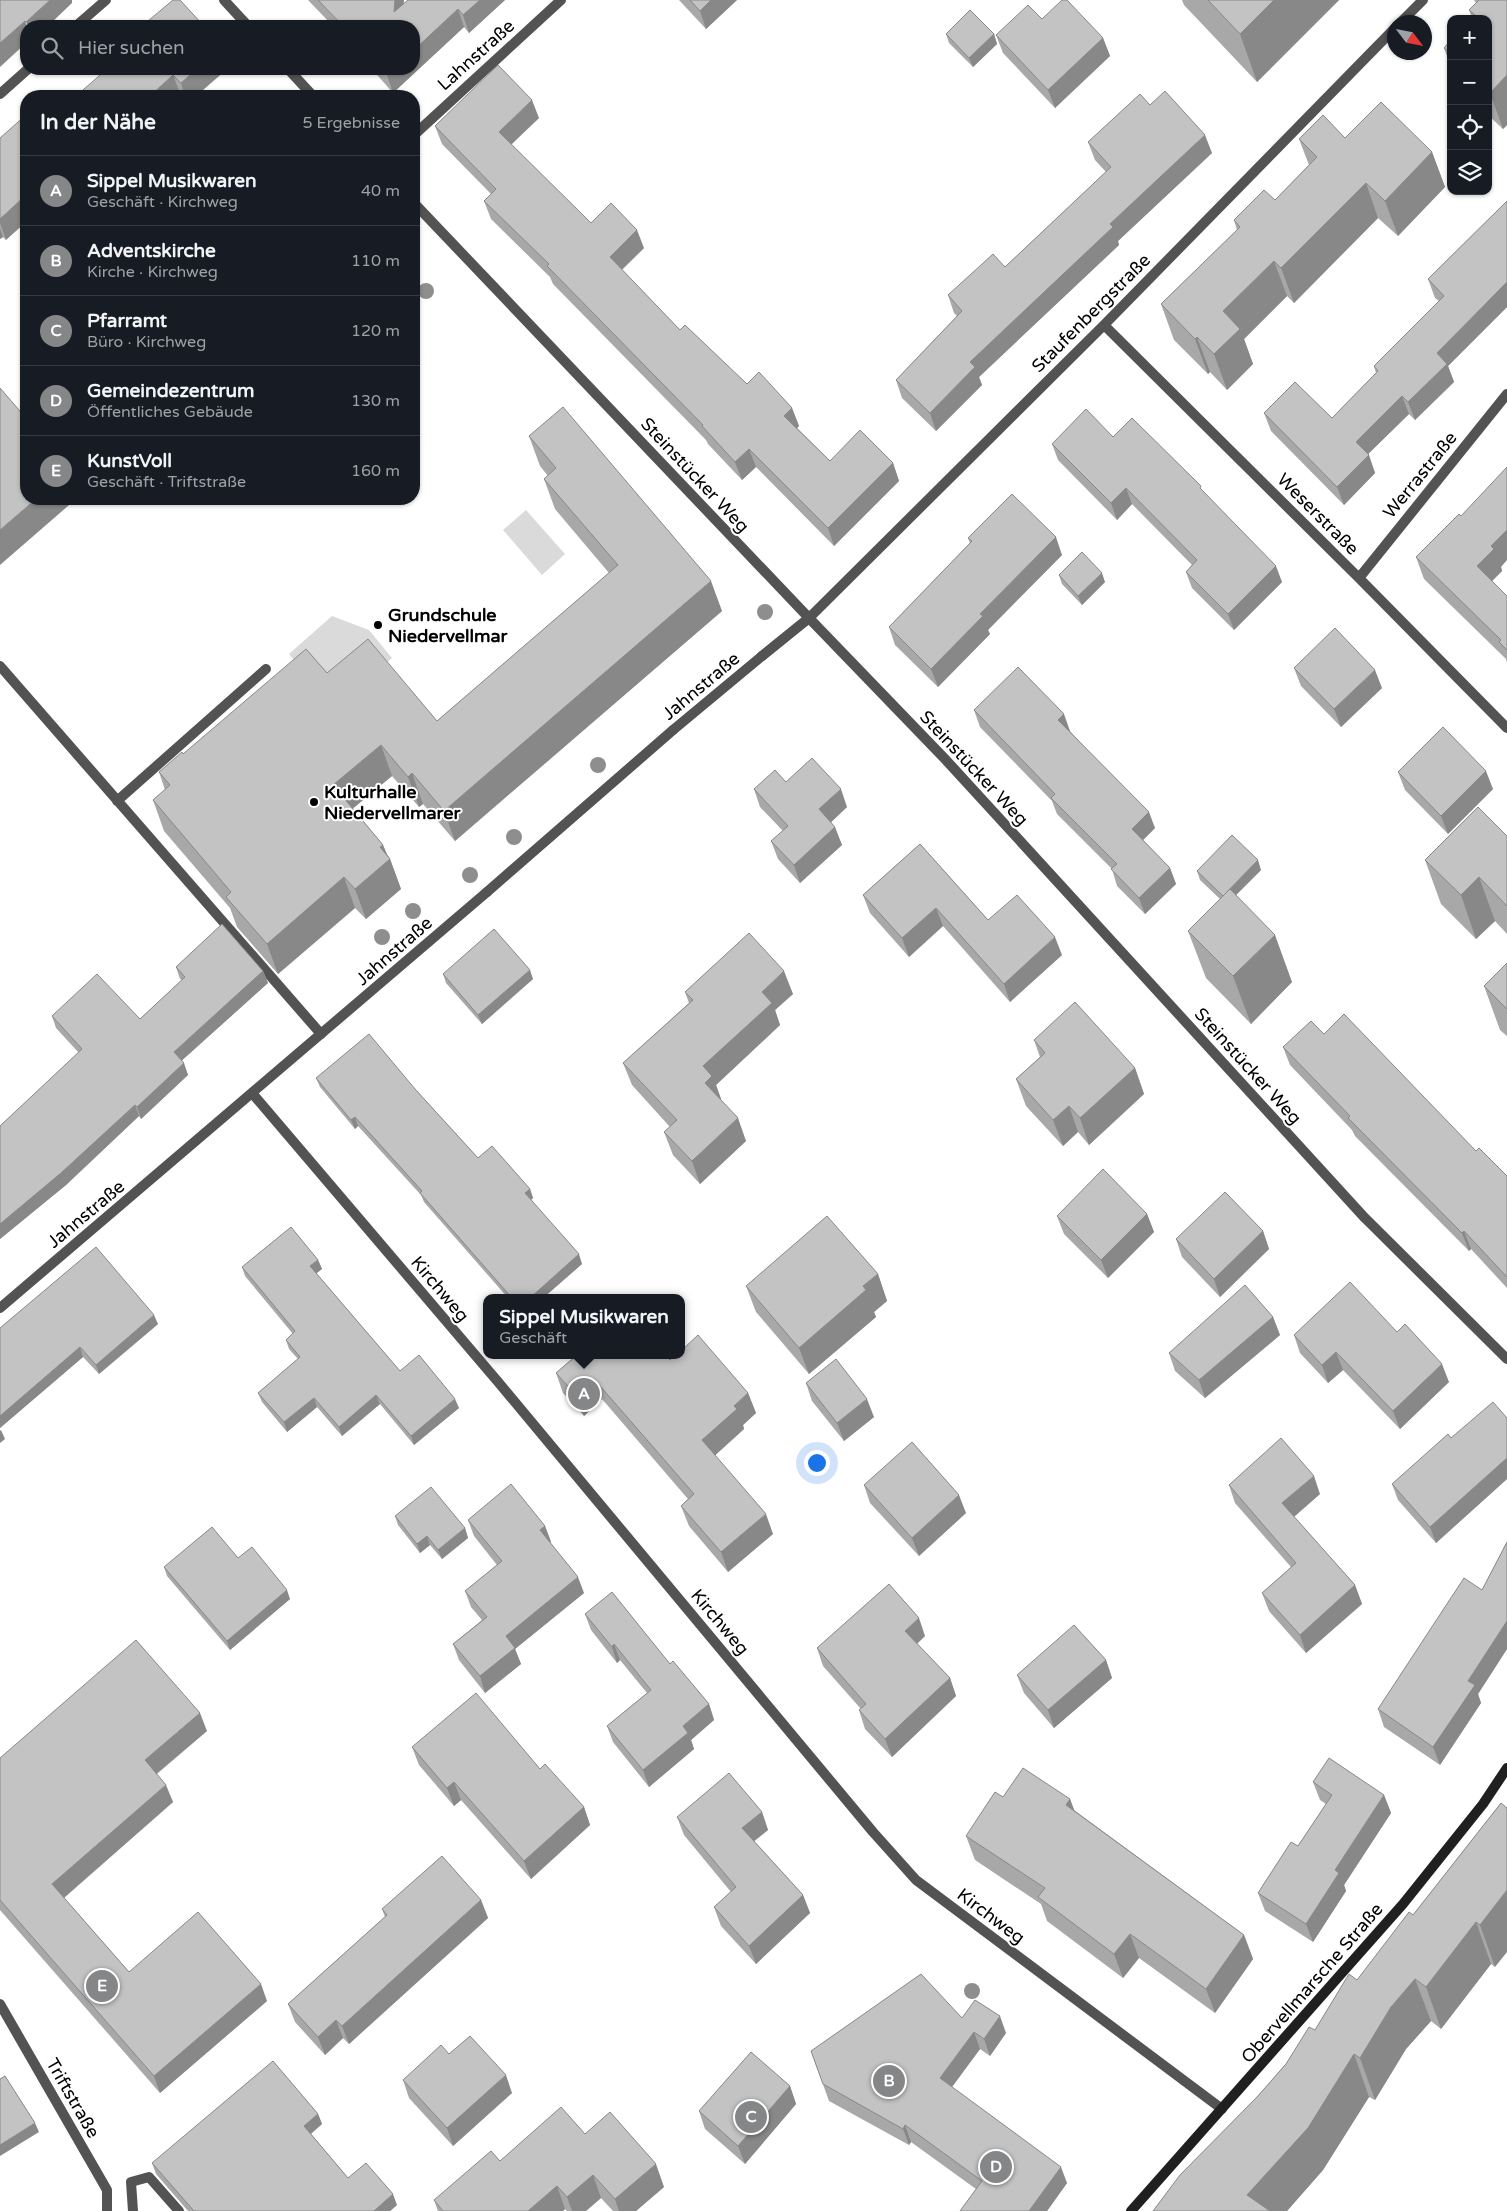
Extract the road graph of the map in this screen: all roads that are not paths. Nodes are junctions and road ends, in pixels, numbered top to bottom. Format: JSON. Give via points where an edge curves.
{"nodes":[{"id":1,"x":106,"y":0,"type":"edge"},
{"id":2,"x":224,"y":0,"type":"edge"},
{"id":3,"x":561,"y":0,"type":"edge"},
{"id":4,"x":1423,"y":0,"type":"edge"},
{"id":5,"x":1408,"y":15,"type":"edge"},
{"id":6,"x":83,"y":20,"type":"edge"},
{"id":7,"x":242,"y":20,"type":"edge"},
{"id":8,"x":1387,"y":36,"type":"edge"},
{"id":9,"x":21,"y":75,"type":"edge"},
{"id":10,"x":294,"y":75,"type":"edge"},
{"id":11,"x":307,"y":90,"type":"edge"},
{"id":12,"x":0,"y":94,"type":"edge"},
{"id":13,"x":420,"y":129,"type":"edge"},
{"id":14,"x":420,"y":209,"type":"edge"},
{"id":15,"x":1104,"y":325,"type":"junction"},
{"id":16,"x":1507,"y":394,"type":"edge"},
{"id":17,"x":1359,"y":578,"type":"junction"},
{"id":18,"x":809,"y":618,"type":"junction"},
{"id":19,"x":0,"y":666,"type":"edge"},
{"id":20,"x":266,"y":669,"type":"dead end"},
{"id":21,"x":1507,"y":728,"type":"edge"},
{"id":22,"x":117,"y":801,"type":"junction"},
{"id":23,"x":321,"y":1034,"type":"junction"},
{"id":24,"x":252,"y":1094,"type":"junction"},
{"id":25,"x":0,"y":1308,"type":"edge"},
{"id":26,"x":1507,"y":1359,"type":"edge"},
{"id":27,"x":1507,"y":1768,"type":"edge"},
{"id":28,"x":0,"y":2004,"type":"edge"},
{"id":29,"x":1222,"y":2109,"type":"junction"},
{"id":30,"x":107,"y":2211,"type":"edge"},
{"id":31,"x":133,"y":2211,"type":"edge"},
{"id":32,"x":179,"y":2211,"type":"edge"},
{"id":33,"x":1131,"y":2211,"type":"edge"}],
"edges":[{"from":1,"to":6,"type":"street"},
{"from":2,"to":7,"type":"street"},
{"from":3,"to":13,"type":"street","name":"Lahnstraße"},
{"from":4,"to":5,"type":"street"},
{"from":8,"to":15,"type":"street","name":"Staufenbergstraße"},
{"from":9,"to":12,"type":"street"},
{"from":10,"to":11,"type":"street"},
{"from":14,"to":18,"type":"street","name":"Steinstücker Weg"},
{"from":15,"to":17,"type":"street","name":"Weserstraße"},
{"from":15,"to":18,"type":"street","name":"Staufenbergstraße"},
{"from":16,"to":17,"type":"street","name":"Werrastraße"},
{"from":17,"to":21,"type":"street","name":"Weserstraße"},
{"from":18,"to":23,"type":"street","name":"Jahnstraße","via":[[672,730]]},
{"from":18,"to":26,"type":"street","name":"Steinstücker Weg","via":[[946,760],[1365,1218]]},
{"from":19,"to":22,"type":"street"},
{"from":20,"to":22,"type":"street"},
{"from":22,"to":23,"type":"street"},
{"from":23,"to":24,"type":"street","name":"Jahnstraße"},
{"from":24,"to":25,"type":"street","name":"Jahnstraße"},
{"from":24,"to":29,"type":"street","name":"Kirchweg","via":[[916,1880]]},
{"from":27,"to":29,"type":"street","name":"Obervellmarsche Straße","via":[[1483,1804],[1403,1904]]},
{"from":28,"to":30,"type":"street","name":"Triftstraße","via":[[107,2190]]},
{"from":29,"to":33,"type":"street","name":"Obervellmarsche Straße"},
{"from":31,"to":32,"type":"street","via":[[131,2182],[149,2178]]}]}
